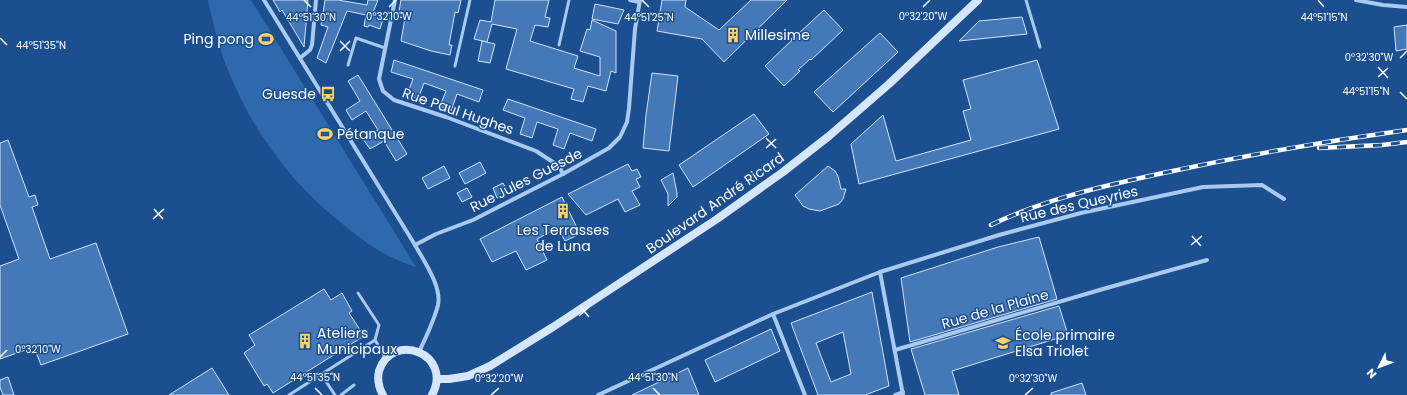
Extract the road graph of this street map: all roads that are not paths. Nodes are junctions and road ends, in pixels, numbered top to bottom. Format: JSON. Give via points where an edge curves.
{"nodes":[{"id":1,"x":264,"y":0,"type":"edge"},
{"id":2,"x":316,"y":0,"type":"edge"},
{"id":3,"x":395,"y":0,"type":"edge"},
{"id":4,"x":470,"y":0,"type":"edge"},
{"id":5,"x":569,"y":0,"type":"edge"},
{"id":6,"x":630,"y":0,"type":"edge"},
{"id":7,"x":978,"y":0,"type":"edge"},
{"id":8,"x":1026,"y":0,"type":"edge"},
{"id":9,"x":1356,"y":0,"type":"edge"},
{"id":10,"x":640,"y":1,"type":"edge"},
{"id":11,"x":1407,"y":7,"type":"edge"},
{"id":12,"x":559,"y":45,"type":"dead end"},
{"id":13,"x":1040,"y":47,"type":"dead end"},
{"id":14,"x":385,"y":48,"type":"junction"},
{"id":15,"x":300,"y":58,"type":"junction"},
{"id":16,"x":348,"y":65,"type":"dead end"},
{"id":17,"x":455,"y":66,"type":"dead end"},
{"id":18,"x":563,"y":174,"type":"junction"},
{"id":19,"x":1284,"y":199,"type":"dead end"},
{"id":20,"x":415,"y":245,"type":"junction"},
{"id":21,"x":1206,"y":260,"type":"dead end"},
{"id":22,"x":880,"y":272,"type":"junction"},
{"id":23,"x":358,"y":293,"type":"dead end"},
{"id":24,"x":773,"y":314,"type":"junction"},
{"id":25,"x":375,"y":340,"type":"junction"},
{"id":26,"x":895,"y":350,"type":"junction"},
{"id":27,"x":420,"y":352,"type":"junction"},
{"id":28,"x":386,"y":359,"type":"junction"},
{"id":29,"x":321,"y":374,"type":"junction"},
{"id":30,"x":437,"y":379,"type":"junction"},
{"id":31,"x":378,"y":384,"type":"junction"},
{"id":32,"x":354,"y":385,"type":"dead end"},
{"id":33,"x":903,"y":394,"type":"edge"},
{"id":34,"x":289,"y":395,"type":"edge"},
{"id":35,"x":334,"y":395,"type":"edge"},
{"id":36,"x":341,"y":395,"type":"edge"},
{"id":37,"x":375,"y":395,"type":"edge"},
{"id":38,"x":383,"y":395,"type":"edge"},
{"id":39,"x":432,"y":395,"type":"edge"},
{"id":40,"x":598,"y":395,"type":"edge"},
{"id":41,"x":805,"y":395,"type":"edge"},
{"id":42,"x":895,"y":395,"type":"edge"}],
"edges":[{"from":1,"to":15,"type":"street"},
{"from":2,"to":15,"type":"street","via":[[312,45]]},
{"from":3,"to":14,"type":"street","name":"Rue Paul Hughes"},
{"from":4,"to":17,"type":"lane"},
{"from":5,"to":12,"type":"lane"},
{"from":6,"to":10,"type":"street"},
{"from":7,"to":30,"type":"main road","name":"Boulevard André Ricard","via":[[829,136],[718,219],[490,366],[468,376]]},
{"from":8,"to":13,"type":"lane"},
{"from":9,"to":11,"type":"street","via":[[1383,6]]},
{"from":10,"to":18,"type":"street","name":"Rue Jules Guesde","via":[[627,122],[620,137],[609,148]]},
{"from":14,"to":16,"type":"lane","via":[[356,38]]},
{"from":14,"to":18,"type":"street","name":"Rue Paul Hughes","via":[[380,79],[383,91],[394,100],[536,151],[559,166]]},
{"from":15,"to":20,"type":"street"},
{"from":18,"to":20,"type":"street","name":"Rue Jules Guesde","via":[[473,220]]},
{"from":19,"to":22,"type":"street","name":"Rue des Queyries","via":[[1262,185],[1203,187],[1074,215]]},
{"from":20,"to":27,"type":"street","via":[[432,277],[438,304]]},
{"from":21,"to":26,"type":"street","name":"Rue de la Plaine"},
{"from":22,"to":24,"type":"street","name":"Rue des Queyries"},
{"from":22,"to":26,"type":"street"},
{"from":23,"to":25,"type":"lane","via":[[379,325]]},
{"from":24,"to":40,"type":"street","name":"Rue des Queyries"},
{"from":24,"to":41,"type":"street"},
{"from":25,"to":28,"type":"lane"},
{"from":25,"to":29,"type":"lane"},
{"from":26,"to":33,"type":"street"},
{"from":27,"to":28,"type":"main road","via":[[402,350]]},
{"from":27,"to":30,"type":"main road","via":[[432,363]]},
{"from":28,"to":31,"type":"main road","via":[[378,375]]},
{"from":29,"to":34,"type":"lane"},
{"from":29,"to":35,"type":"lane"},
{"from":30,"to":39,"type":"main road"},
{"from":31,"to":37,"type":"main road"},
{"from":31,"to":38,"type":"main road"},
{"from":32,"to":36,"type":"lane"},
{"from":33,"to":42,"type":"street"}]}
